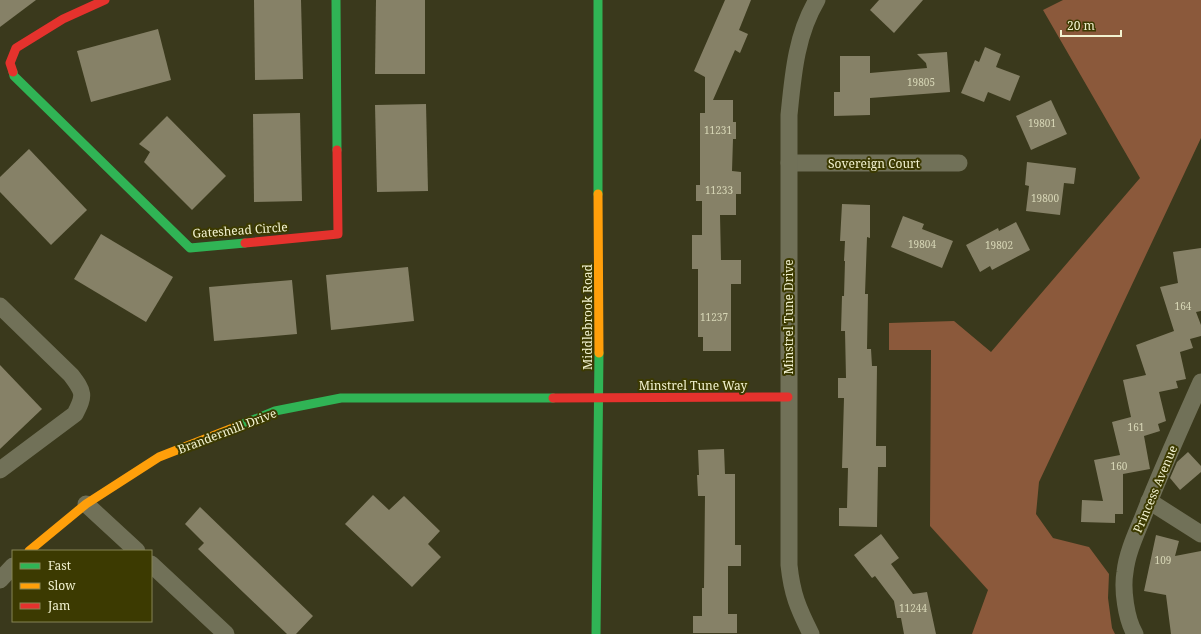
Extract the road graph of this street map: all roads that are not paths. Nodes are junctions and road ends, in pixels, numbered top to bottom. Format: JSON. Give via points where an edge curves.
{"nodes":[{"id":1,"x":105,"y":0,"type":"edge"},
{"id":2,"x":336,"y":0,"type":"edge"},
{"id":3,"x":598,"y":0,"type":"edge"},
{"id":4,"x":817,"y":0,"type":"edge"},
{"id":5,"x":789,"y":163,"type":"junction"},
{"id":6,"x":959,"y":163,"type":"dead end"},
{"id":7,"x":0,"y":306,"type":"edge"},
{"id":8,"x":1201,"y":383,"type":"edge"},
{"id":9,"x":788,"y":397,"type":"junction"},
{"id":10,"x":599,"y":398,"type":"junction"},
{"id":11,"x":0,"y":470,"type":"edge"},
{"id":12,"x":1149,"y":501,"type":"junction"},
{"id":13,"x":86,"y":504,"type":"junction"},
{"id":14,"x":1201,"y":534,"type":"edge"},
{"id":15,"x":30,"y":550,"type":"edge"},
{"id":16,"x":136,"y":550,"type":"edge"},
{"id":17,"x":152,"y":565,"type":"edge"},
{"id":18,"x":12,"y":567,"type":"edge"},
{"id":19,"x":0,"y":580,"type":"edge"},
{"id":20,"x":226,"y":634,"type":"edge"},
{"id":21,"x":596,"y":634,"type":"edge"},
{"id":22,"x":811,"y":634,"type":"edge"},
{"id":23,"x":1135,"y":634,"type":"edge"}],
"edges":[{"from":1,"to":2,"type":"street","name":"Gateshead Circle","via":[[63,19],[16,48],[10,63],[14,76],[190,248],[338,234]]},
{"from":3,"to":10,"type":"street","name":"Middlebrook Road"},
{"from":4,"to":5,"type":"street","name":"Minstrel Tune Drive","via":[[801,34],[793,73],[789,115]]},
{"from":5,"to":6,"type":"street","name":"Sovereign Court"},
{"from":5,"to":9,"type":"street","name":"Minstrel Tune Drive"},
{"from":7,"to":11,"type":"street","via":[[71,375],[81,388],[81,401],[75,414]]},
{"from":8,"to":12,"type":"street","name":"Princess Avenue"},
{"from":9,"to":10,"type":"street","name":"Minstrel Tune Way"},
{"from":9,"to":22,"type":"street","name":"Minstrel Tune Drive","via":[[788,565],[798,608]]},
{"from":10,"to":13,"type":"street","name":"Brandermill Drive","via":[[341,398],[275,411],[159,457]]},
{"from":10,"to":21,"type":"street","name":"Middlebrook Road"},
{"from":12,"to":14,"type":"street"},
{"from":12,"to":23,"type":"street","name":"Princess Avenue","via":[[1131,548],[1125,572],[1125,599],[1130,626]]},
{"from":13,"to":15,"type":"street","name":"Brandermill Drive"},
{"from":13,"to":16,"type":"street"},
{"from":17,"to":20,"type":"street"},
{"from":18,"to":19,"type":"street"}]}
